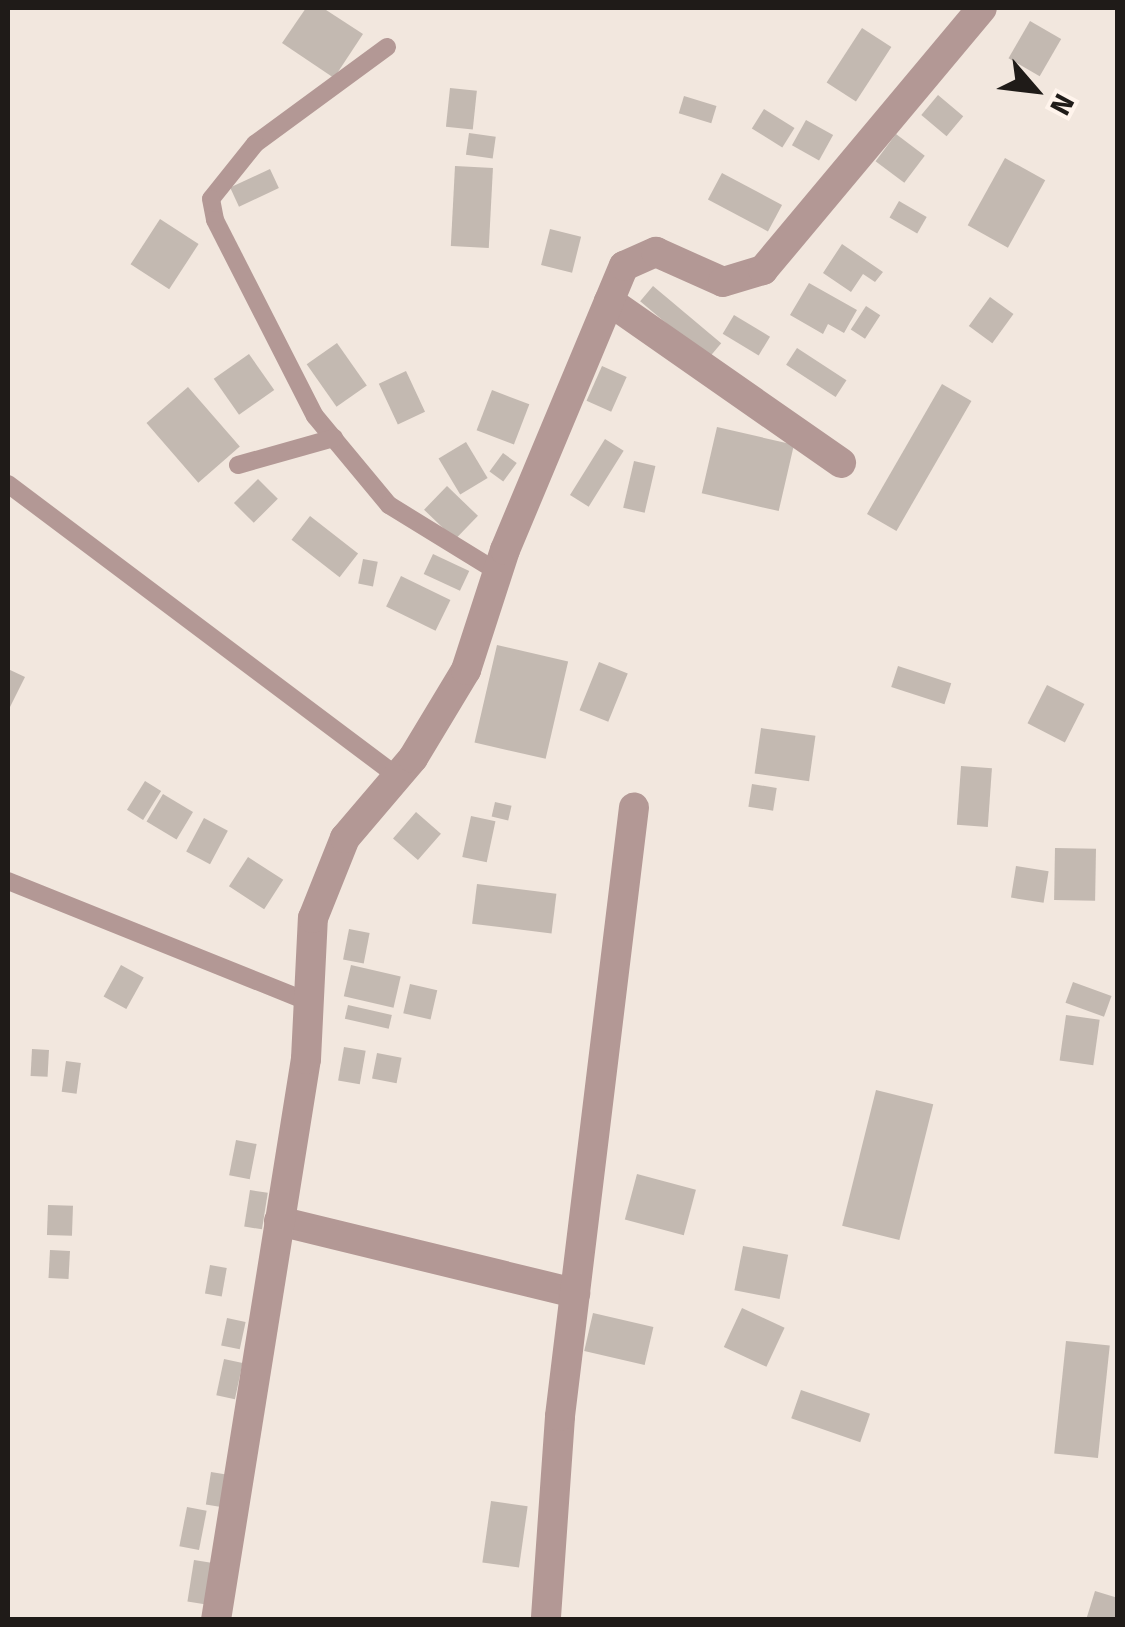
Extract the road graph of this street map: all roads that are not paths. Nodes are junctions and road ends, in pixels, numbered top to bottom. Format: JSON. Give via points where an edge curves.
{"nodes":[{"id":1,"x":982,"y":8,"type":"edge"},
{"id":2,"x":387,"y":48,"type":"dead end"},
{"id":3,"x":609,"y":302,"type":"junction"},
{"id":4,"x":334,"y":438,"type":"junction"},
{"id":5,"x":840,"y":463,"type":"dead end"},
{"id":6,"x":238,"y":465,"type":"dead end"},
{"id":7,"x":8,"y":484,"type":"edge"},
{"id":8,"x":498,"y":572,"type":"junction"},
{"id":9,"x":397,"y":776,"type":"junction"},
{"id":10,"x":634,"y":808,"type":"dead end"},
{"id":11,"x":8,"y":881,"type":"edge"},
{"id":12,"x":309,"y":1002,"type":"junction"},
{"id":13,"x":279,"y":1221,"type":"junction"},
{"id":14,"x":575,"y":1292,"type":"junction"},
{"id":15,"x":546,"y":1618,"type":"edge"},
{"id":16,"x":216,"y":1620,"type":"edge"}],
"edges":[{"from":1,"to":3,"type":"street","via":[[764,270],[722,282],[656,252],[636,254]]},
{"from":2,"to":4,"type":"lane","via":[[256,144],[211,199]]},
{"from":3,"to":5,"type":"street"},
{"from":3,"to":8,"type":"street"},
{"from":4,"to":6,"type":"lane"},
{"from":4,"to":8,"type":"lane","via":[[390,505]]},
{"from":7,"to":9,"type":"lane"},
{"from":8,"to":9,"type":"street","via":[[466,670]]},
{"from":9,"to":12,"type":"street","via":[[345,838],[313,918]]},
{"from":10,"to":14,"type":"street"},
{"from":11,"to":12,"type":"lane"},
{"from":12,"to":13,"type":"street"},
{"from":13,"to":14,"type":"street"},
{"from":13,"to":16,"type":"street"},
{"from":14,"to":15,"type":"street"}]}
